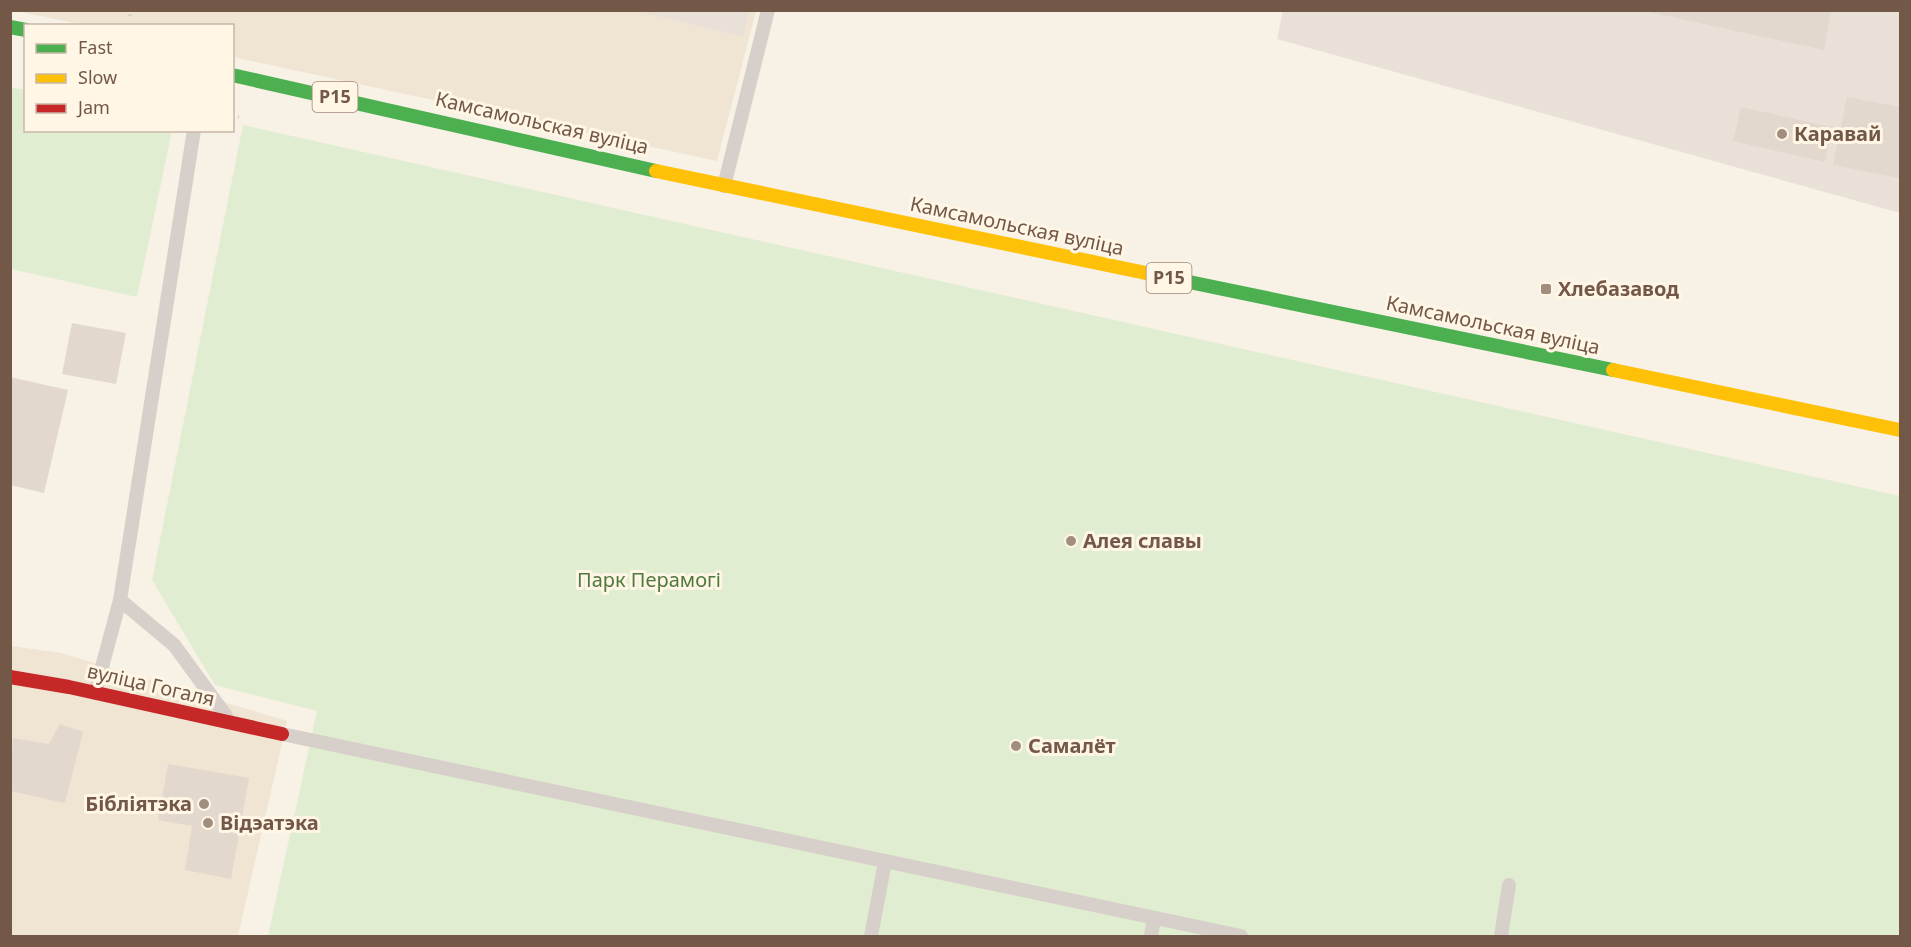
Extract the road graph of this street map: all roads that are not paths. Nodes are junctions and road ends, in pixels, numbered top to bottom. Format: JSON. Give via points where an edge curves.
{"nodes":[{"id":1,"x":24,"y":10,"type":"edge"},
{"id":2,"x":768,"y":10,"type":"edge"},
{"id":3,"x":19,"y":29,"type":"edge"},
{"id":4,"x":234,"y":75,"type":"edge"},
{"id":5,"x":194,"y":132,"type":"edge"},
{"id":6,"x":724,"y":186,"type":"junction"},
{"id":7,"x":1900,"y":430,"type":"edge"},
{"id":8,"x":120,"y":600,"type":"junction"},
{"id":9,"x":10,"y":677,"type":"edge"},
{"id":10,"x":95,"y":693,"type":"junction"},
{"id":11,"x":231,"y":723,"type":"junction"},
{"id":12,"x":282,"y":734,"type":"joint"},
{"id":13,"x":885,"y":861,"type":"junction"},
{"id":14,"x":1509,"y":885,"type":"dead end"},
{"id":15,"x":1155,"y":918,"type":"junction"},
{"id":16,"x":872,"y":936,"type":"edge"},
{"id":17,"x":1151,"y":936,"type":"edge"},
{"id":18,"x":1241,"y":936,"type":"edge"},
{"id":19,"x":1501,"y":936,"type":"edge"}],
"edges":[{"from":1,"to":3,"type":"lane"},
{"from":2,"to":6,"type":"lane"},
{"from":4,"to":6,"type":"main road","name":"Камсамольская вуліца","number":"Р15"},
{"from":5,"to":8,"type":"lane"},
{"from":6,"to":7,"type":"main road","name":"Камсамольская вуліца","number":"Р15"},
{"from":8,"to":10,"type":"lane"},
{"from":8,"to":11,"type":"lane","via":[[174,645]]},
{"from":9,"to":10,"type":"main road","name":"вуліца Гогаля"},
{"from":10,"to":11,"type":"main road","name":"вуліца Гогаля"},
{"from":11,"to":12,"type":"main road","name":"вуліца Гогаля"},
{"from":12,"to":13,"type":"lane"},
{"from":13,"to":15,"type":"lane"},
{"from":13,"to":16,"type":"lane"},
{"from":14,"to":19,"type":"lane"},
{"from":15,"to":17,"type":"lane"},
{"from":15,"to":18,"type":"lane"}]}
